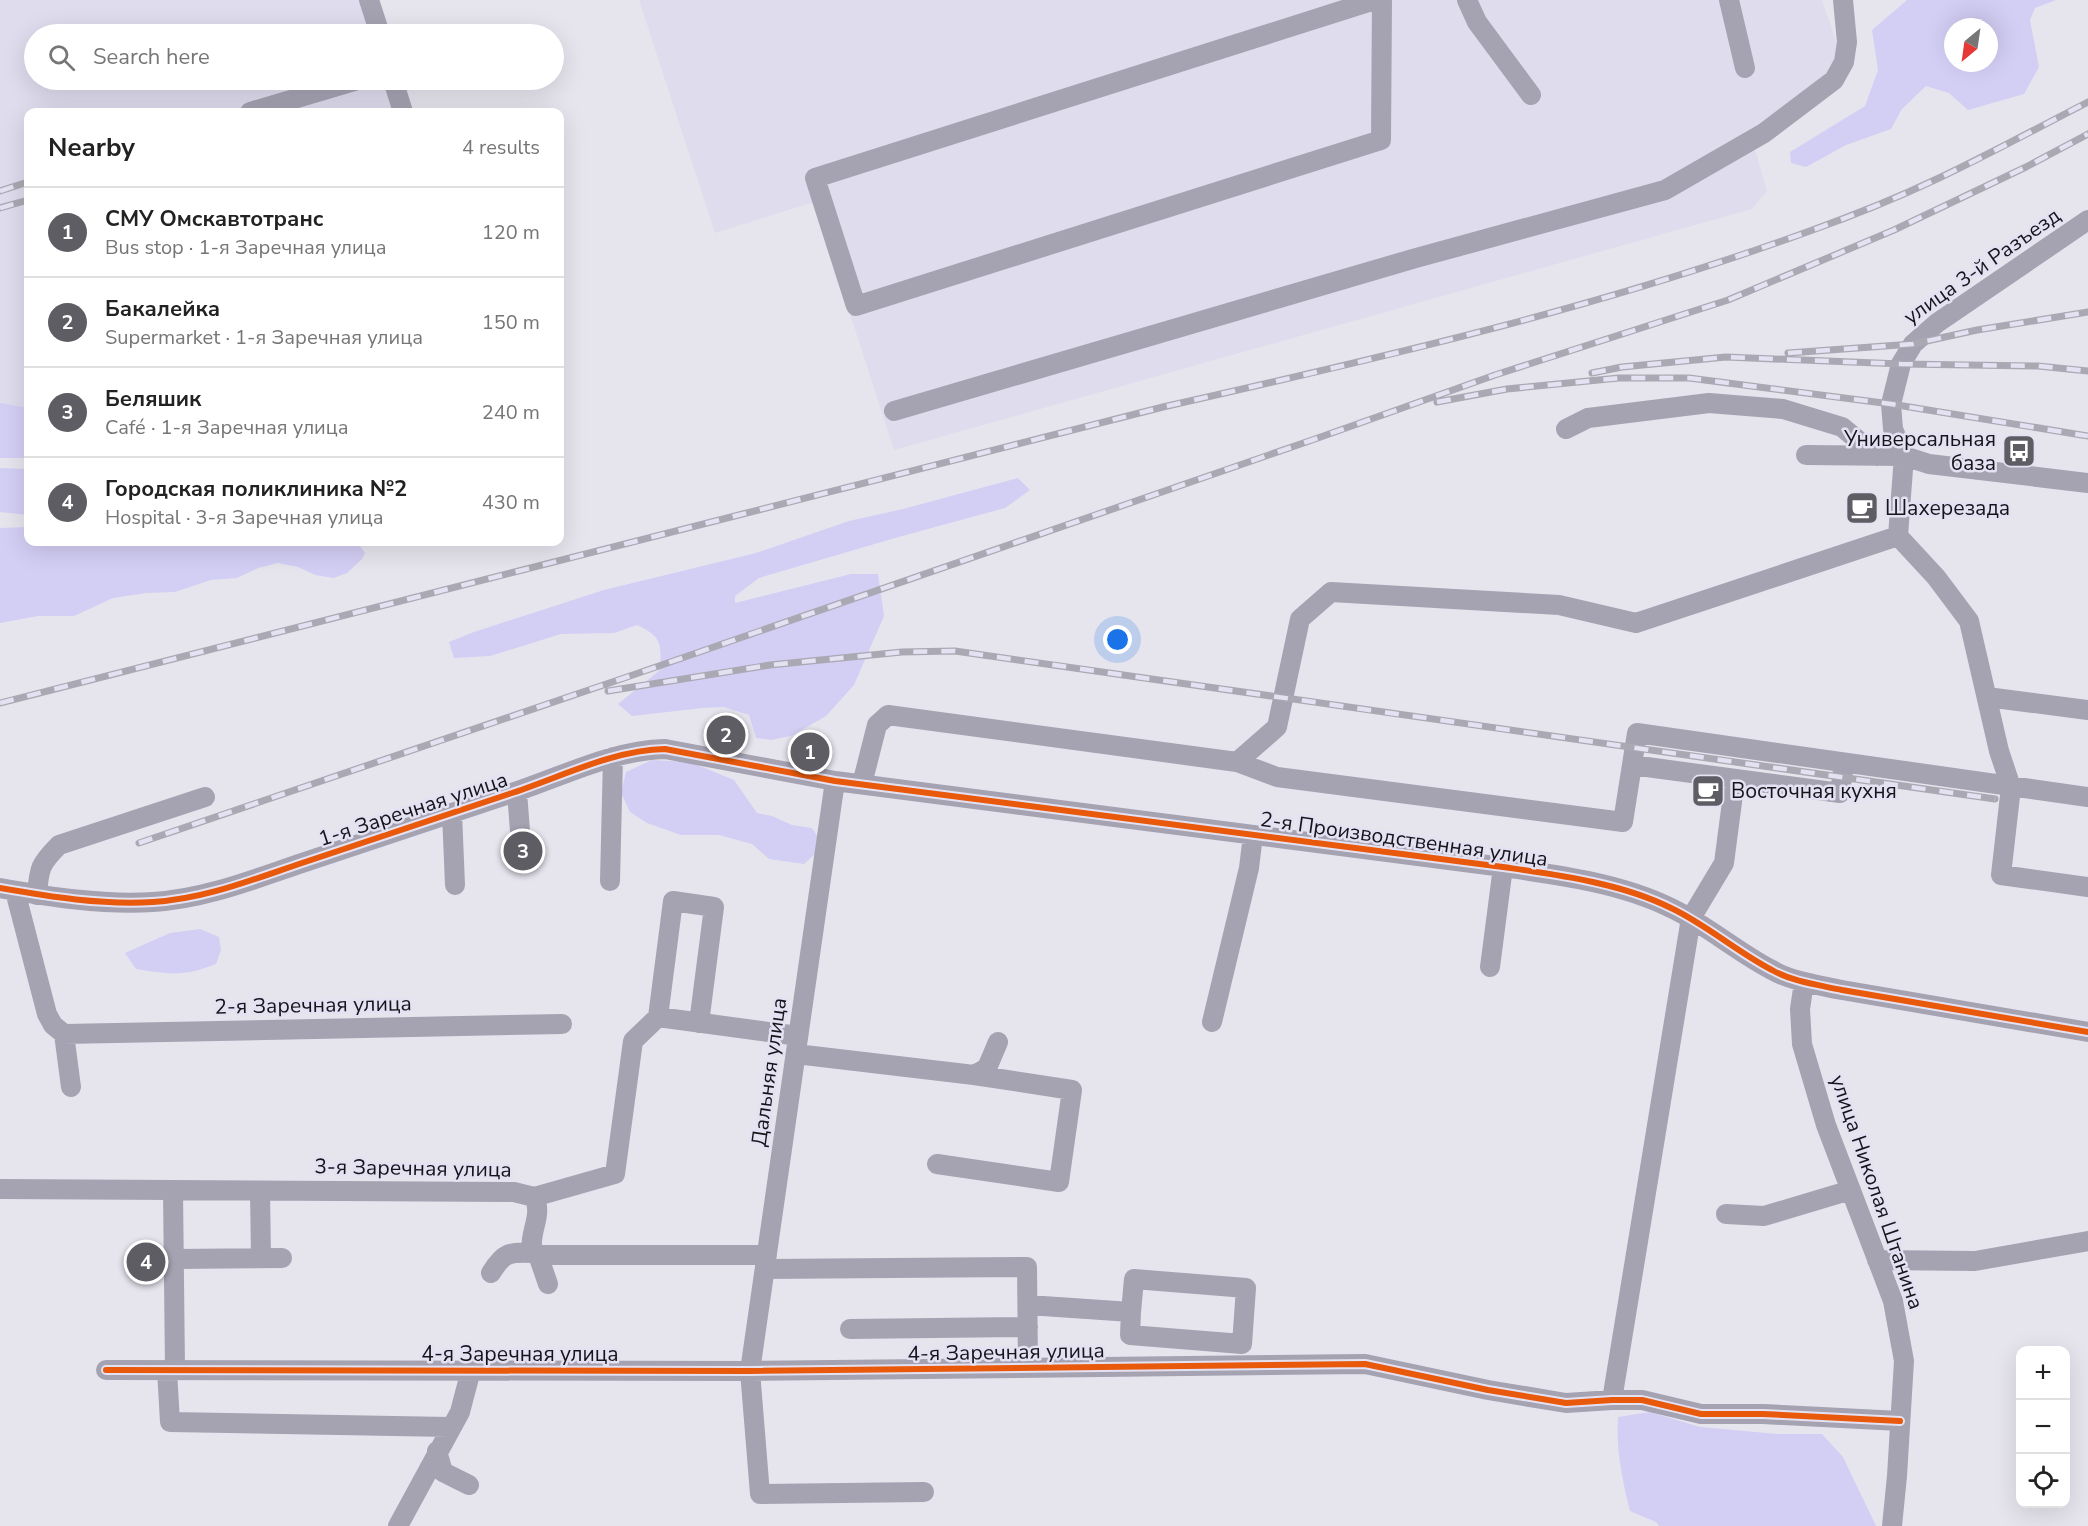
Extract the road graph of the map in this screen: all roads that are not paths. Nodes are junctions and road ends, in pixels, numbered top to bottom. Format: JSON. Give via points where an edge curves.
{"nodes":[{"id":1,"x":369,"y":0,"type":"edge"},
{"id":2,"x":1375,"y":0,"type":"edge"},
{"id":3,"x":1382,"y":0,"type":"edge"},
{"id":4,"x":1467,"y":0,"type":"edge"},
{"id":5,"x":1729,"y":0,"type":"edge"},
{"id":6,"x":1843,"y":0,"type":"edge"},
{"id":7,"x":377,"y":24,"type":"edge"},
{"id":8,"x":1745,"y":68,"type":"dead end"},
{"id":9,"x":324,"y":90,"type":"edge"},
{"id":10,"x":396,"y":90,"type":"edge"},
{"id":11,"x":1531,"y":95,"type":"dead end"},
{"id":12,"x":264,"y":108,"type":"edge"},
{"id":13,"x":402,"y":108,"type":"edge"},
{"id":14,"x":2088,"y":220,"type":"edge"},
{"id":15,"x":894,"y":411,"type":"dead end"},
{"id":16,"x":1566,"y":429,"type":"dead end"},
{"id":17,"x":1806,"y":455,"type":"dead end"},
{"id":18,"x":1877,"y":456,"type":"junction"},
{"id":19,"x":1904,"y":456,"type":"junction"},
{"id":20,"x":2088,"y":483,"type":"edge"},
{"id":21,"x":1898,"y":536,"type":"junction"},
{"id":22,"x":1987,"y":697,"type":"junction"},
{"id":23,"x":2088,"y":710,"type":"edge"},
{"id":24,"x":613,"y":757,"type":"junction"},
{"id":25,"x":1237,"y":762,"type":"junction"},
{"id":26,"x":1844,"y":763,"type":"junction"},
{"id":27,"x":1632,"y":765,"type":"junction"},
{"id":28,"x":1735,"y":779,"type":"junction"},
{"id":29,"x":835,"y":781,"type":"junction"},
{"id":30,"x":862,"y":784,"type":"junction"},
{"id":31,"x":2011,"y":788,"type":"junction"},
{"id":32,"x":517,"y":792,"type":"junction"},
{"id":33,"x":205,"y":797,"type":"dead end"},
{"id":34,"x":2088,"y":797,"type":"edge"},
{"id":35,"x":452,"y":813,"type":"junction"},
{"id":36,"x":519,"y":831,"type":"dead end"},
{"id":37,"x":1253,"y":835,"type":"junction"},
{"id":38,"x":1503,"y":867,"type":"junction"},
{"id":39,"x":610,"y":881,"type":"dead end"},
{"id":40,"x":455,"y":885,"type":"dead end"},
{"id":41,"x":2088,"y":887,"type":"edge"},
{"id":42,"x":8,"y":889,"type":"edge"},
{"id":43,"x":37,"y":895,"type":"junction"},
{"id":44,"x":1691,"y":918,"type":"junction"},
{"id":45,"x":1490,"y":967,"type":"dead end"},
{"id":46,"x":1804,"y":982,"type":"junction"},
{"id":47,"x":658,"y":1017,"type":"junction"},
{"id":48,"x":699,"y":1023,"type":"junction"},
{"id":49,"x":1212,"y":1023,"type":"dead end"},
{"id":50,"x":562,"y":1024,"type":"dead end"},
{"id":51,"x":2088,"y":1032,"type":"edge"},
{"id":52,"x":64,"y":1034,"type":"junction"},
{"id":53,"x":998,"y":1042,"type":"dead end"},
{"id":54,"x":797,"y":1045,"type":"junction"},
{"id":55,"x":974,"y":1075,"type":"junction"},
{"id":56,"x":71,"y":1087,"type":"dead end"},
{"id":57,"x":937,"y":1164,"type":"dead end"},
{"id":58,"x":0,"y":1189,"type":"edge"},
{"id":59,"x":173,"y":1190,"type":"junction"},
{"id":60,"x":1851,"y":1190,"type":"junction"},
{"id":61,"x":260,"y":1191,"type":"junction"},
{"id":62,"x":534,"y":1197,"type":"junction"},
{"id":63,"x":1726,"y":1214,"type":"dead end"},
{"id":64,"x":2088,"y":1241,"type":"edge"},
{"id":65,"x":535,"y":1254,"type":"junction"},
{"id":66,"x":261,"y":1258,"type":"junction"},
{"id":67,"x":282,"y":1258,"type":"dead end"},
{"id":68,"x":174,"y":1259,"type":"junction"},
{"id":69,"x":1877,"y":1260,"type":"junction"},
{"id":70,"x":766,"y":1262,"type":"junction"},
{"id":71,"x":491,"y":1273,"type":"dead end"},
{"id":72,"x":548,"y":1284,"type":"dead end"},
{"id":73,"x":1028,"y":1305,"type":"junction"},
{"id":74,"x":1131,"y":1312,"type":"junction"},
{"id":75,"x":1028,"y":1327,"type":"junction"},
{"id":76,"x":850,"y":1329,"type":"dead end"},
{"id":77,"x":1028,"y":1368,"type":"junction"},
{"id":78,"x":106,"y":1370,"type":"dead end"},
{"id":79,"x":171,"y":1370,"type":"junction"},
{"id":80,"x":471,"y":1370,"type":"junction"},
{"id":81,"x":750,"y":1371,"type":"junction"},
{"id":82,"x":1612,"y":1400,"type":"junction"},
{"id":83,"x":1900,"y":1421,"type":"junction"},
{"id":84,"x":450,"y":1427,"type":"junction"},
{"id":85,"x":437,"y":1451,"type":"junction"},
{"id":86,"x":469,"y":1485,"type":"dead end"},
{"id":87,"x":924,"y":1492,"type":"dead end"},
{"id":88,"x":398,"y":1526,"type":"edge"},
{"id":89,"x":1892,"y":1526,"type":"edge"}],
"edges":[{"from":1,"to":7,"type":"street"},
{"from":2,"to":3,"type":"street","via":[[815,178],[856,306],[1381,140]]},
{"from":4,"to":11,"type":"street","via":[[1476,22]]},
{"from":5,"to":8,"type":"street"},
{"from":6,"to":15,"type":"street","via":[[1847,42],[1844,62],[1834,80],[1764,133],[1665,190],[1416,258]]},
{"from":9,"to":12,"type":"street"},
{"from":10,"to":13,"type":"street"},
{"from":14,"to":19,"type":"street","name":"улица 3-й Разъезд","via":[[1941,320],[1913,344],[1901,364],[1891,404],[1893,429]]},
{"from":16,"to":18,"type":"street","via":[[1588,418],[1709,403],[1772,408],[1842,426]]},
{"from":17,"to":18,"type":"street"},
{"from":18,"to":19,"type":"street"},
{"from":19,"to":20,"type":"street","via":[[1929,464]]},
{"from":19,"to":21,"type":"street"},
{"from":21,"to":22,"type":"street","via":[[1969,621]]},
{"from":21,"to":25,"type":"street","via":[[1636,623],[1559,605],[1331,592],[1300,619],[1277,727]]},
{"from":22,"to":23,"type":"street"},
{"from":22,"to":31,"type":"street"},
{"from":24,"to":29,"type":"street","name":"1-я Заречная улица","via":[[665,748]]},
{"from":24,"to":32,"type":"street","name":"1-я Заречная улица"},
{"from":24,"to":39,"type":"street"},
{"from":25,"to":27,"type":"street","via":[[1277,777],[1623,822]]},
{"from":25,"to":30,"type":"street","via":[[888,715],[877,725]]},
{"from":26,"to":27,"type":"street","via":[[1637,733]]},
{"from":26,"to":28,"type":"street","via":[[1840,793]]},
{"from":26,"to":31,"type":"street"},
{"from":27,"to":28,"type":"street"},
{"from":28,"to":44,"type":"street","via":[[1724,863]]},
{"from":29,"to":30,"type":"street","name":"2-я Производственная улица"},
{"from":29,"to":54,"type":"street","name":"Дальняя улица"},
{"from":30,"to":37,"type":"street","name":"2-я Производственная улица"},
{"from":31,"to":34,"type":"street"},
{"from":31,"to":41,"type":"street","via":[[2001,875]]},
{"from":32,"to":35,"type":"street","name":"1-я Заречная улица"},
{"from":32,"to":36,"type":"street"},
{"from":33,"to":43,"type":"street","via":[[59,845],[44,860]]},
{"from":35,"to":40,"type":"street"},
{"from":35,"to":43,"type":"street","name":"1-я Заречная улица","via":[[214,892],[155,902],[104,902]]},
{"from":37,"to":38,"type":"street","name":"2-я Производственная улица"},
{"from":37,"to":49,"type":"street","via":[[1249,868]]},
{"from":38,"to":44,"type":"street","name":"2-я Производственная улица","via":[[1612,887],[1669,906]]},
{"from":38,"to":45,"type":"street"},
{"from":42,"to":43,"type":"street","name":"1-я Заречная улица"},
{"from":42,"to":52,"type":"street","via":[[47,1014]]},
{"from":44,"to":46,"type":"street","name":"2-я Производственная улица","via":[[1774,972]]},
{"from":44,"to":82,"type":"street"},
{"from":46,"to":51,"type":"street","name":"2-я Производственная улица"},
{"from":46,"to":60,"type":"street","name":"улица Николая Штанина","via":[[1800,1009],[1802,1044],[1826,1125]]},
{"from":47,"to":48,"type":"street"},
{"from":47,"to":48,"type":"street","via":[[673,901],[714,907]]},
{"from":47,"to":62,"type":"street","via":[[633,1041],[615,1174]]},
{"from":48,"to":54,"type":"street"},
{"from":50,"to":52,"type":"street","name":"2-я Заречная улица"},
{"from":52,"to":56,"type":"street"},
{"from":53,"to":55,"type":"street","via":[[987,1068]]},
{"from":54,"to":55,"type":"street"},
{"from":54,"to":70,"type":"street","name":"Дальняя улица"},
{"from":55,"to":57,"type":"street","via":[[1072,1090],[1059,1182]]},
{"from":58,"to":59,"type":"street","name":"3-я Заречная улица"},
{"from":59,"to":61,"type":"street","name":"3-я Заречная улица"},
{"from":59,"to":68,"type":"street"},
{"from":60,"to":63,"type":"street","via":[[1764,1216]]},
{"from":60,"to":69,"type":"street","name":"улица Николая Штанина"},
{"from":61,"to":62,"type":"street","name":"3-я Заречная улица","via":[[514,1192]]},
{"from":61,"to":66,"type":"street"},
{"from":62,"to":65,"type":"street","name":"3-я Заречная улица","via":[[538,1213],[531,1246]]},
{"from":64,"to":69,"type":"street","via":[[1975,1261]]},
{"from":65,"to":70,"type":"street"},
{"from":65,"to":71,"type":"street","via":[[512,1252],[500,1259]]},
{"from":65,"to":72,"type":"street"},
{"from":66,"to":67,"type":"street"},
{"from":66,"to":68,"type":"street"},
{"from":68,"to":79,"type":"street"},
{"from":69,"to":83,"type":"street","name":"улица Николая Штанина","via":[[1893,1301],[1904,1361]]},
{"from":70,"to":73,"type":"street","via":[[1027,1267]]},
{"from":70,"to":81,"type":"street","name":"Дальняя улица"},
{"from":73,"to":74,"type":"street"},
{"from":73,"to":75,"type":"street"},
{"from":74,"to":74,"type":"street","via":[[1130,1335],[1242,1344],[1246,1288],[1134,1279]]},
{"from":75,"to":76,"type":"street"},
{"from":75,"to":77,"type":"street"},
{"from":77,"to":81,"type":"street","name":"4-я Заречная улица"},
{"from":77,"to":82,"type":"street","name":"4-я Заречная улица","via":[[1365,1364],[1566,1403]]},
{"from":78,"to":79,"type":"street","name":"4-я Заречная улица"},
{"from":79,"to":80,"type":"street","name":"4-я Заречная улица"},
{"from":79,"to":84,"type":"street","via":[[170,1422]]},
{"from":80,"to":81,"type":"street","name":"4-я Заречная улица"},
{"from":80,"to":84,"type":"street","via":[[460,1412]]},
{"from":81,"to":87,"type":"street","name":"Дальняя улица","via":[[760,1494]]},
{"from":82,"to":83,"type":"street","name":"4-я Заречная улица","via":[[1642,1400],[1701,1414]]},
{"from":83,"to":89,"type":"street","name":"улица Николая Штанина"},
{"from":84,"to":85,"type":"street"},
{"from":85,"to":86,"type":"street","via":[[443,1472]]},
{"from":85,"to":88,"type":"street"}]}
